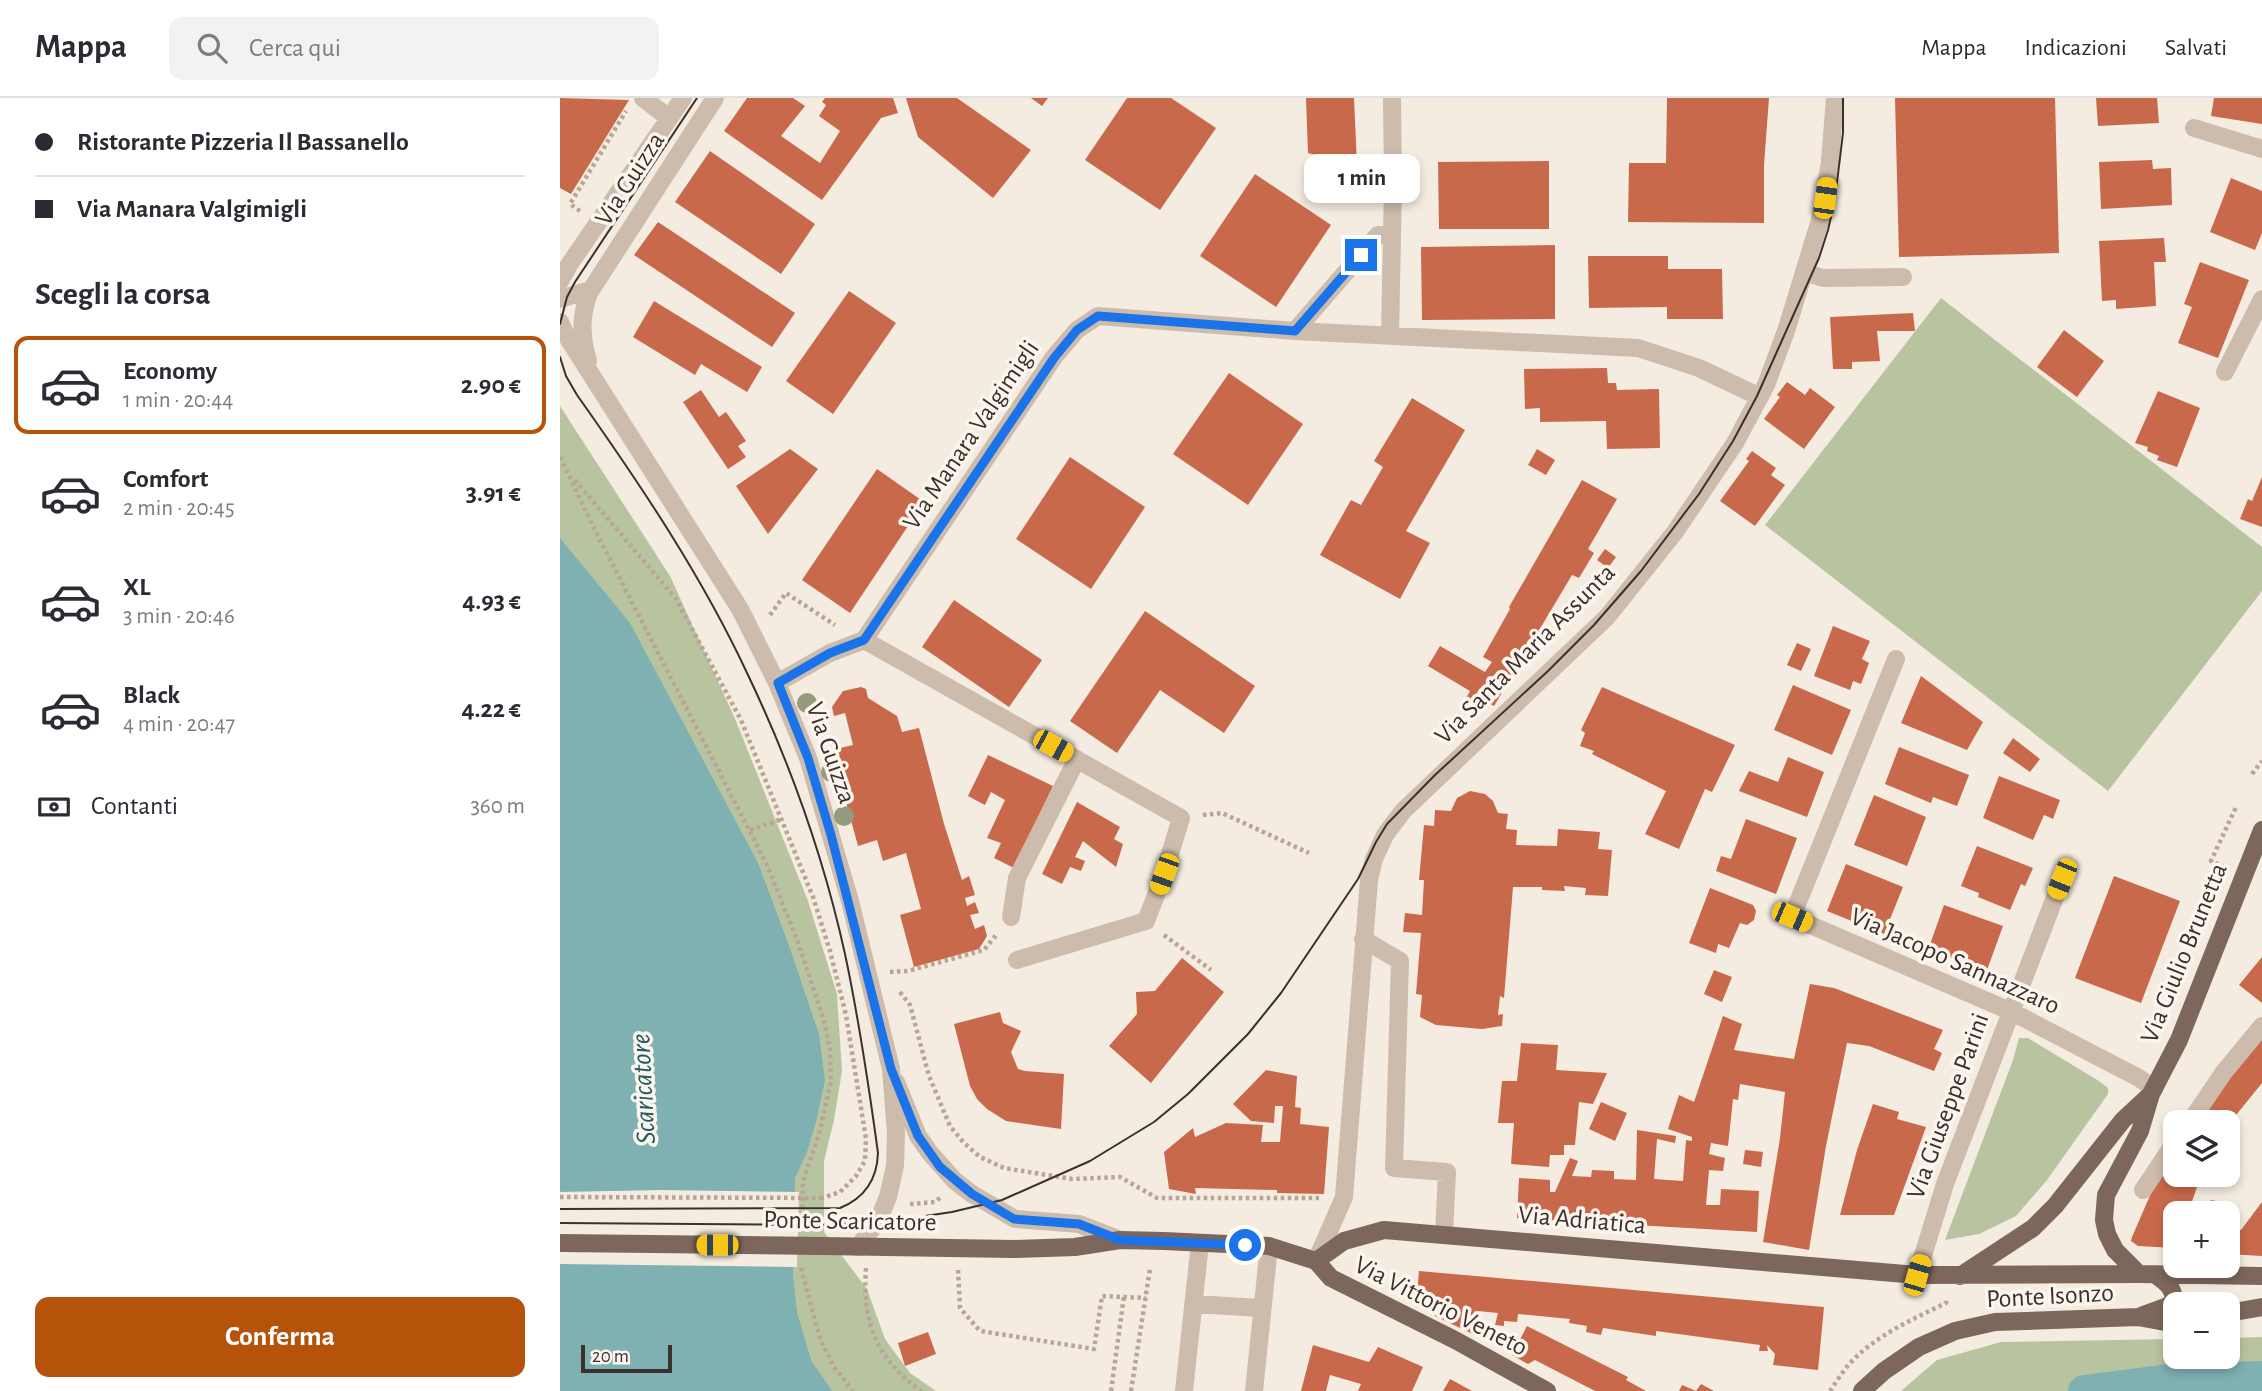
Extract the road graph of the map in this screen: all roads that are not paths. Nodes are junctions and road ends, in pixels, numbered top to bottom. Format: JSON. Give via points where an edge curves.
{"nodes":[{"id":1,"x":643,"y":98,"type":"edge"},
{"id":2,"x":683,"y":98,"type":"edge"},
{"id":3,"x":715,"y":98,"type":"edge"},
{"id":4,"x":1392,"y":98,"type":"edge"},
{"id":5,"x":1835,"y":98,"type":"edge"},
{"id":6,"x":665,"y":115,"type":"junction"},
{"id":7,"x":2194,"y":128,"type":"dead end"},
{"id":8,"x":2262,"y":149,"type":"edge"},
{"id":9,"x":1392,"y":234,"type":"junction"},
{"id":10,"x":1804,"y":272,"type":"junction"},
{"id":11,"x":1903,"y":277,"type":"dead end"},
{"id":12,"x":560,"y":281,"type":"edge"},
{"id":13,"x":590,"y":290,"type":"junction"},
{"id":14,"x":560,"y":299,"type":"edge"},
{"id":15,"x":2262,"y":299,"type":"edge"},
{"id":16,"x":560,"y":321,"type":"edge"},
{"id":17,"x":1295,"y":331,"type":"junction"},
{"id":18,"x":1390,"y":336,"type":"junction"},
{"id":19,"x":2225,"y":372,"type":"dead end"},
{"id":20,"x":592,"y":374,"type":"junction"},
{"id":21,"x":1760,"y":397,"type":"junction"},
{"id":22,"x":864,"y":640,"type":"junction"},
{"id":23,"x":1896,"y":659,"type":"dead end"},
{"id":24,"x":778,"y":683,"type":"junction"},
{"id":25,"x":1077,"y":759,"type":"junction"},
{"id":26,"x":2262,"y":830,"type":"edge"},
{"id":27,"x":2062,"y":879,"type":"dead end"},
{"id":28,"x":1011,"y":917,"type":"road end"},
{"id":29,"x":1363,"y":939,"type":"junction"},
{"id":30,"x":1017,"y":960,"type":"dead end"},
{"id":31,"x":2010,"y":1011,"type":"junction"},
{"id":32,"x":2262,"y":1026,"type":"edge"},
{"id":33,"x":891,"y":1069,"type":"junction"},
{"id":34,"x":2152,"y":1092,"type":"junction"},
{"id":35,"x":2198,"y":1110,"type":"edge"},
{"id":36,"x":2163,"y":1160,"type":"edge"},
{"id":37,"x":2143,"y":1190,"type":"dead end"},
{"id":38,"x":1444,"y":1235,"type":"junction"},
{"id":39,"x":1120,"y":1240,"type":"junction"},
{"id":40,"x":560,"y":1243,"type":"edge"},
{"id":41,"x":1200,"y":1243,"type":"junction"},
{"id":42,"x":1269,"y":1246,"type":"junction"},
{"id":43,"x":858,"y":1247,"type":"junction"},
{"id":44,"x":1315,"y":1261,"type":"junction"},
{"id":45,"x":2147,"y":1274,"type":"junction"},
{"id":46,"x":1917,"y":1275,"type":"junction"},
{"id":47,"x":1960,"y":1276,"type":"junction"},
{"id":48,"x":2262,"y":1276,"type":"edge"},
{"id":49,"x":1193,"y":1304,"type":"junction"},
{"id":50,"x":2262,"y":1307,"type":"edge"},
{"id":51,"x":1262,"y":1308,"type":"junction"},
{"id":52,"x":2240,"y":1311,"type":"edge"},
{"id":53,"x":2138,"y":1317,"type":"junction"},
{"id":54,"x":2163,"y":1322,"type":"edge"},
{"id":55,"x":1184,"y":1391,"type":"edge"},
{"id":56,"x":1254,"y":1391,"type":"edge"},
{"id":57,"x":1547,"y":1391,"type":"edge"},
{"id":58,"x":1861,"y":1391,"type":"edge"}],
"edges":[{"from":1,"to":6,"type":"street"},
{"from":2,"to":6,"type":"street"},
{"from":3,"to":13,"type":"street","name":"Via Guizza"},
{"from":4,"to":9,"type":"street"},
{"from":5,"to":10,"type":"street","name":"Via Santa Maria Assunta","via":[[1825,198]]},
{"from":6,"to":12,"type":"street"},
{"from":7,"to":8,"type":"street"},
{"from":9,"to":17,"type":"street","via":[[1378,235]]},
{"from":9,"to":18,"type":"street"},
{"from":10,"to":11,"type":"street","via":[[1823,278]]},
{"from":10,"to":21,"type":"street","name":"Via Santa Maria Assunta"},
{"from":13,"to":14,"type":"street"},
{"from":13,"to":20,"type":"street","name":"Via Guizza","via":[[583,309],[582,342]]},
{"from":15,"to":19,"type":"street"},
{"from":16,"to":20,"type":"street","name":"Via Guizza"},
{"from":17,"to":18,"type":"street","name":"Via Manara Valgimigli"},
{"from":17,"to":22,"type":"street","name":"Via Manara Valgimigli","via":[[1098,316],[1077,330]]},
{"from":18,"to":21,"type":"street","name":"Via Manara Valgimigli","via":[[1638,348],[1699,368]]},
{"from":20,"to":24,"type":"street","name":"Via Guizza","via":[[733,597]]},
{"from":21,"to":29,"type":"street","name":"Via Santa Maria Assunta","via":[[1713,478],[1607,617],[1390,827],[1374,859]]},
{"from":22,"to":24,"type":"street","via":[[830,653]]},
{"from":22,"to":25,"type":"street"},
{"from":23,"to":31,"type":"street","name":"Via Jacopo Sannazzaro","via":[[1792,917]]},
{"from":24,"to":33,"type":"street","name":"Via Guizza","via":[[808,758],[831,835]]},
{"from":25,"to":28,"type":"street","via":[[1017,878]]},
{"from":25,"to":30,"type":"street","via":[[1181,818],[1146,921]]},
{"from":26,"to":34,"type":"main road","name":"Via Giulio Brunetta","via":[[2179,1040]]},
{"from":27,"to":31,"type":"street","name":"Via Giuseppe Parini"},
{"from":29,"to":38,"type":"street","via":[[1401,961],[1394,1168],[1447,1172]]},
{"from":29,"to":44,"type":"street","name":"Via Santa Maria Assunta","via":[[1343,1197]]},
{"from":31,"to":34,"type":"street","name":"Via Jacopo Sannazzaro","via":[[2139,1078]]},
{"from":31,"to":46,"type":"street","name":"Via Giuseppe Parini","via":[[1945,1184]]},
{"from":32,"to":35,"type":"street"},
{"from":33,"to":39,"type":"street","name":"Via Guizza","via":[[918,1136],[954,1181],[1014,1219],[1079,1224]]},
{"from":33,"to":43,"type":"street","name":"Via Guizza","via":[[895,1166],[878,1221]]},
{"from":34,"to":45,"type":"main road","name":"Via Giulio Brunetta","via":[[2140,1131],[2104,1207],[2107,1234],[2115,1250]]},
{"from":34,"to":47,"type":"main road","name":"Via Giulio Brunetta","via":[[2032,1228]]},
{"from":36,"to":37,"type":"street"},
{"from":38,"to":44,"type":"main road","name":"Via Adriatica","via":[[1384,1230],[1344,1241]]},
{"from":38,"to":46,"type":"main road","name":"Via Adriatica"},
{"from":39,"to":41,"type":"main road"},
{"from":39,"to":43,"type":"main road","name":"Ponte Scaricatore","via":[[1013,1249]]},
{"from":40,"to":43,"type":"main road","name":"Ponte Scaricatore","bridge":true},
{"from":41,"to":42,"type":"main road"},
{"from":41,"to":49,"type":"street"},
{"from":42,"to":44,"type":"main road"},
{"from":42,"to":51,"type":"street"},
{"from":44,"to":57,"type":"main road","name":"Via Vittorio Veneto","via":[[1331,1278]]},
{"from":45,"to":47,"type":"main road","name":"Via Adriatica"},
{"from":45,"to":48,"type":"main road","name":"Via Adriatica"},
{"from":45,"to":53,"type":"main road","via":[[2170,1285],[2174,1300]]},
{"from":46,"to":47,"type":"main road","name":"Via Adriatica"},
{"from":49,"to":51,"type":"street"},
{"from":49,"to":55,"type":"street"},
{"from":50,"to":52,"type":"main road"},
{"from":51,"to":56,"type":"street"},
{"from":53,"to":54,"type":"main road","name":"Ponte Isonzo"},
{"from":53,"to":58,"type":"main road","name":"Ponte Isonzo","via":[[1995,1322],[1955,1331],[1919,1347]]}]}
